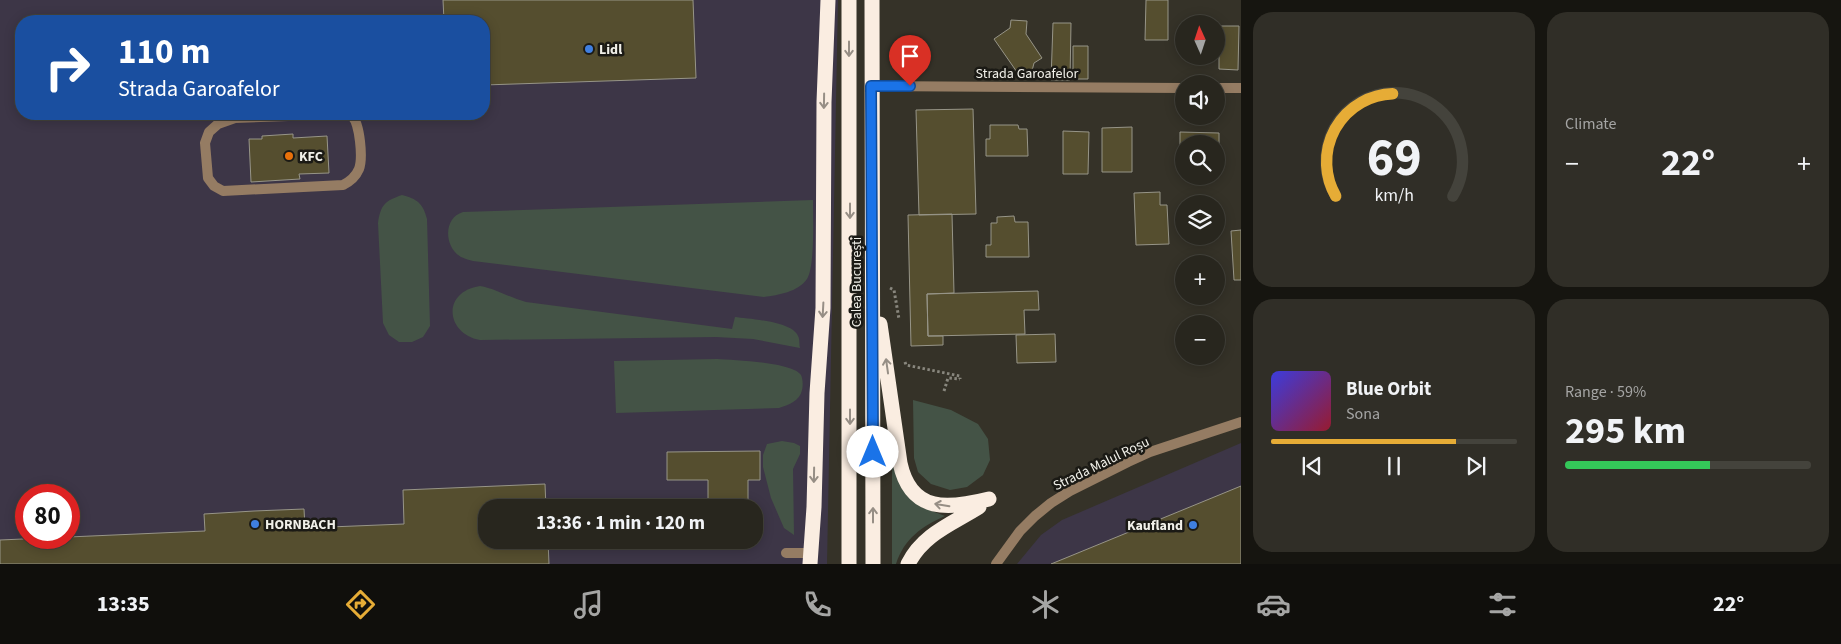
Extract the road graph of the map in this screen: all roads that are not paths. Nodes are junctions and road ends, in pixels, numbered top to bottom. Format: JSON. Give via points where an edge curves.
{"nodes":[{"id":1,"x":828,"y":0,"type":"edge"},
{"id":2,"x":849,"y":0,"type":"edge"},
{"id":3,"x":872,"y":0,"type":"edge"},
{"id":4,"x":871,"y":86,"type":"junction"},
{"id":5,"x":1175,"y":88,"type":"edge"},
{"id":6,"x":1225,"y":88,"type":"edge"},
{"id":7,"x":1241,"y":88,"type":"edge"},
{"id":8,"x":229,"y":120,"type":"edge"},
{"id":9,"x":355,"y":120,"type":"edge"},
{"id":10,"x":873,"y":281,"type":"junction"},
{"id":11,"x":1241,"y":422,"type":"edge"},
{"id":12,"x":786,"y":553,"type":"dead end"},
{"id":13,"x":810,"y":558,"type":"edge"},
{"id":14,"x":849,"y":564,"type":"edge"},
{"id":15,"x":873,"y":564,"type":"edge"},
{"id":16,"x":908,"y":564,"type":"edge"},
{"id":17,"x":996,"y":564,"type":"edge"}],
"edges":[{"from":1,"to":13,"type":"highway","one_way":true,"via":[[823,308],[816,392]]},
{"from":2,"to":14,"type":"highway","name":"Calea București","one_way":true},
{"from":3,"to":4,"type":"highway","name":"Calea București"},
{"from":4,"to":5,"type":"street","name":"Strada Garoafelor"},
{"from":4,"to":10,"type":"highway","name":"Calea București"},
{"from":6,"to":7,"type":"street"},
{"from":8,"to":9,"type":"street","via":[[209,132],[205,143],[208,178],[223,191],[343,185],[357,173],[360,163],[358,124]]},
{"from":15,"to":10,"type":"highway","name":"Calea București","one_way":true},
{"from":16,"to":10,"type":"highway","one_way":true,"via":[[925,540],[989,499],[962,506],[941,506],[921,498],[907,483],[900,463]]},
{"from":11,"to":17,"type":"street","name":"Strada Malul Roșu","via":[[1150,452],[1051,502],[1020,531]]},
{"from":12,"to":13,"type":"street"}]}
